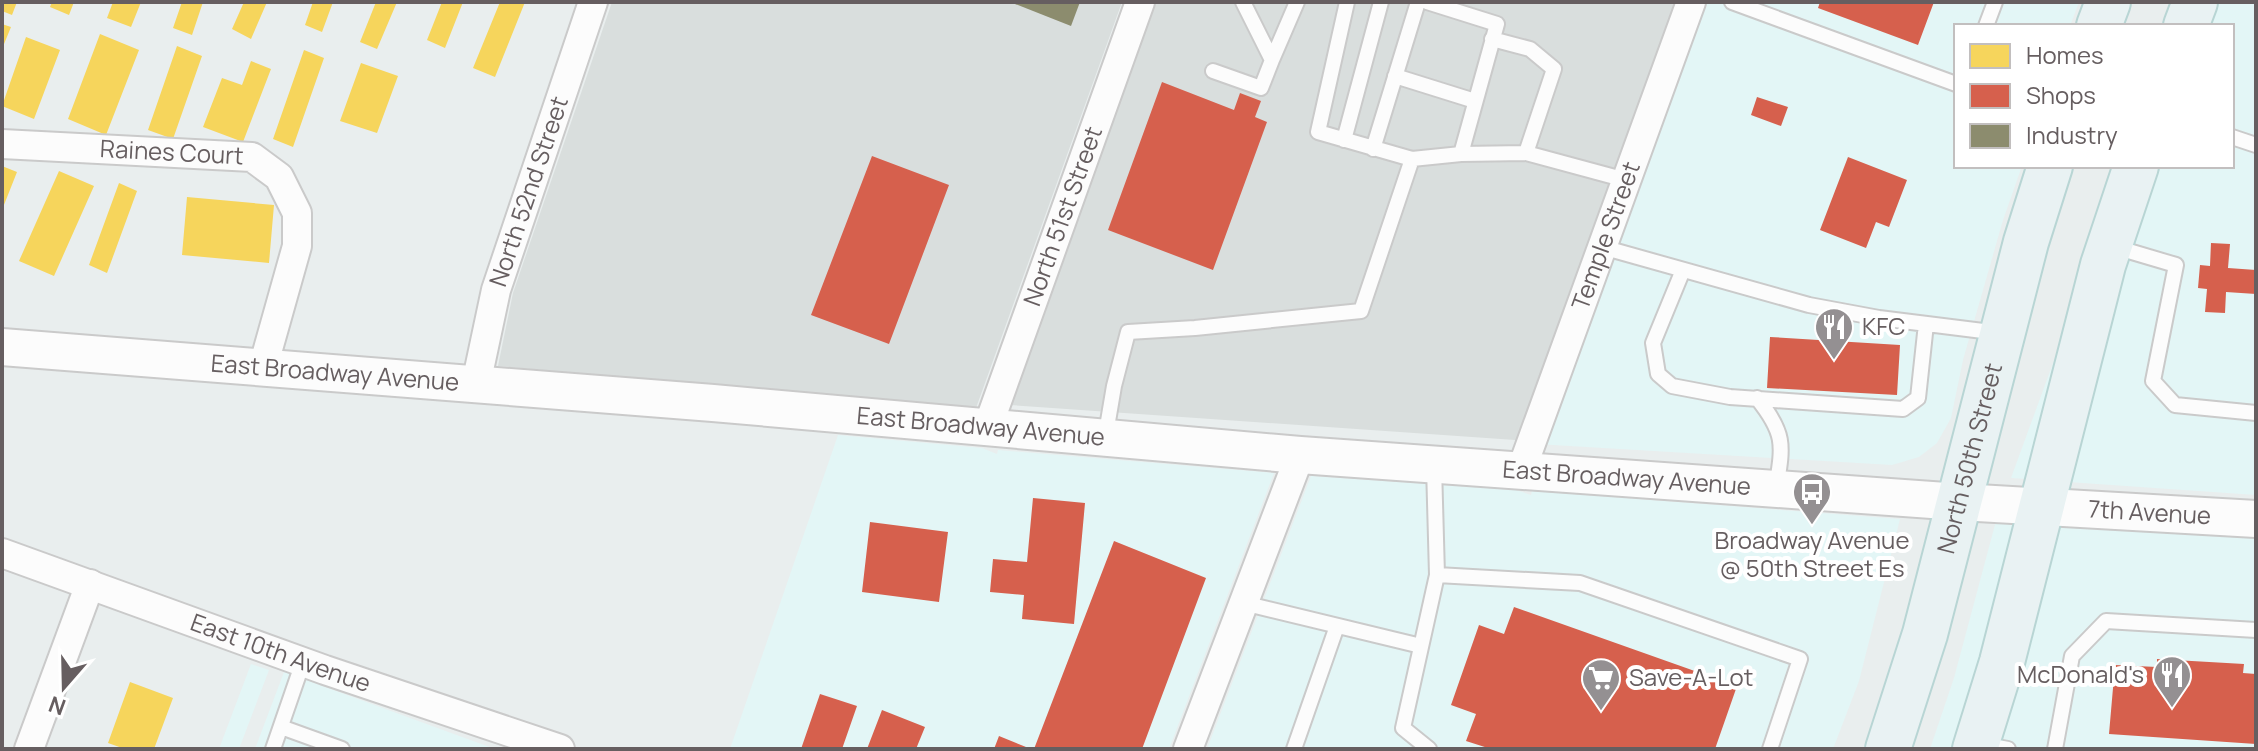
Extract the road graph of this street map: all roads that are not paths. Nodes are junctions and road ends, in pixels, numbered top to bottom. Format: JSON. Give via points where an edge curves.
{"nodes":[{"id":1,"x":593,"y":2,"type":"edge"},
{"id":2,"x":1140,"y":2,"type":"edge"},
{"id":3,"x":1243,"y":2,"type":"edge"},
{"id":4,"x":1297,"y":2,"type":"edge"},
{"id":5,"x":1347,"y":2,"type":"edge"},
{"id":6,"x":1381,"y":2,"type":"edge"},
{"id":7,"x":1418,"y":2,"type":"edge"},
{"id":8,"x":1427,"y":2,"type":"edge"},
{"id":9,"x":1691,"y":2,"type":"edge"},
{"id":10,"x":1732,"y":2,"type":"edge"},
{"id":11,"x":1995,"y":2,"type":"edge"},
{"id":12,"x":2108,"y":2,"type":"edge"},
{"id":13,"x":2195,"y":2,"type":"edge"},
{"id":14,"x":1987,"y":24,"type":"edge"},
{"id":15,"x":2100,"y":24,"type":"edge"},
{"id":16,"x":2187,"y":24,"type":"edge"},
{"id":17,"x":1492,"y":39,"type":"junction"},
{"id":18,"x":1272,"y":60,"type":"junction"},
{"id":19,"x":1213,"y":71,"type":"dead end"},
{"id":20,"x":1395,"y":76,"type":"junction"},
{"id":21,"x":1954,"y":83,"type":"edge"},
{"id":22,"x":1475,"y":101,"type":"junction"},
{"id":23,"x":2234,"y":138,"type":"edge"},
{"id":24,"x":1344,"y":140,"type":"junction"},
{"id":25,"x":2,"y":144,"type":"edge"},
{"id":26,"x":2256,"y":145,"type":"edge"},
{"id":27,"x":1373,"y":149,"type":"junction"},
{"id":28,"x":1526,"y":153,"type":"junction"},
{"id":29,"x":1461,"y":154,"type":"junction"},
{"id":30,"x":1412,"y":159,"type":"junction"},
{"id":31,"x":2049,"y":168,"type":"edge"},
{"id":32,"x":2135,"y":168,"type":"edge"},
{"id":33,"x":1626,"y":180,"type":"junction"},
{"id":34,"x":2110,"y":245,"type":"junction"},
{"id":35,"x":1602,"y":247,"type":"junction"},
{"id":36,"x":1683,"y":270,"type":"junction"},
{"id":37,"x":1926,"y":324,"type":"junction"},
{"id":38,"x":2003,"y":333,"type":"junction"},
{"id":39,"x":2,"y":347,"type":"edge"},
{"id":40,"x":263,"y":367,"type":"junction"},
{"id":41,"x":476,"y":384,"type":"junction"},
{"id":42,"x":1757,"y":398,"type":"junction"},
{"id":43,"x":2256,"y":413,"type":"edge"},
{"id":44,"x":987,"y":429,"type":"junction"},
{"id":45,"x":1105,"y":439,"type":"junction"},
{"id":46,"x":1300,"y":455,"type":"junction"},
{"id":47,"x":1434,"y":465,"type":"junction"},
{"id":48,"x":1521,"y":471,"type":"junction"},
{"id":49,"x":1776,"y":489,"type":"junction"},
{"id":50,"x":1960,"y":502,"type":"junction"},
{"id":51,"x":2042,"y":505,"type":"junction"},
{"id":52,"x":2256,"y":519,"type":"edge"},
{"id":53,"x":2,"y":553,"type":"edge"},
{"id":54,"x":1437,"y":575,"type":"junction"},
{"id":55,"x":90,"y":584,"type":"junction"},
{"id":56,"x":1243,"y":603,"type":"junction"},
{"id":57,"x":1337,"y":626,"type":"junction"},
{"id":58,"x":2256,"y":630,"type":"edge"},
{"id":59,"x":1421,"y":646,"type":"junction"},
{"id":60,"x":303,"y":662,"type":"junction"},
{"id":61,"x":281,"y":727,"type":"junction"},
{"id":62,"x":1987,"y":747,"type":"edge"},
{"id":63,"x":29,"y":749,"type":"edge"},
{"id":64,"x":273,"y":749,"type":"edge"},
{"id":65,"x":342,"y":749,"type":"edge"},
{"id":66,"x":560,"y":749,"type":"edge"},
{"id":67,"x":1188,"y":749,"type":"edge"},
{"id":68,"x":1294,"y":749,"type":"edge"},
{"id":69,"x":1429,"y":749,"type":"edge"},
{"id":70,"x":1770,"y":749,"type":"edge"},
{"id":71,"x":1888,"y":749,"type":"edge"},
{"id":72,"x":2055,"y":749,"type":"edge"}],
"edges":[{"from":1,"to":41,"type":"street","name":"North 52nd Street","via":[[496,290]]},
{"from":2,"to":44,"type":"street","name":"North 51st Street"},
{"from":3,"to":18,"type":"lane"},
{"from":4,"to":18,"type":"lane"},
{"from":5,"to":24,"type":"lane","via":[[1318,132]]},
{"from":6,"to":24,"type":"lane"},
{"from":7,"to":20,"type":"lane"},
{"from":8,"to":17,"type":"lane","via":[[1497,24]]},
{"from":9,"to":33,"type":"street","name":"Temple Street"},
{"from":10,"to":21,"type":"lane"},
{"from":11,"to":14,"type":"lane"},
{"from":12,"to":15,"type":"main road"},
{"from":13,"to":16,"type":"main road"},
{"from":17,"to":22,"type":"lane"},
{"from":17,"to":28,"type":"lane","via":[[1530,49],[1554,69]]},
{"from":18,"to":19,"type":"lane","via":[[1261,88]]},
{"from":20,"to":22,"type":"lane"},
{"from":20,"to":27,"type":"lane"},
{"from":22,"to":29,"type":"lane"},
{"from":23,"to":26,"type":"lane"},
{"from":24,"to":27,"type":"lane"},
{"from":25,"to":40,"type":"street","name":"Raines Court","via":[[252,157],[279,177],[297,213],[297,246]]},
{"from":27,"to":30,"type":"lane"},
{"from":28,"to":29,"type":"lane"},
{"from":28,"to":33,"type":"lane"},
{"from":29,"to":30,"type":"lane"},
{"from":30,"to":45,"type":"lane","via":[[1361,311],[1128,332]]},
{"from":31,"to":38,"type":"main road","name":"North 50th Street"},
{"from":32,"to":34,"type":"main road"},
{"from":33,"to":35,"type":"street","name":"Temple Street"},
{"from":34,"to":43,"type":"lane","via":[[2176,265],[2153,381],[2175,405]]},
{"from":34,"to":51,"type":"main road"},
{"from":35,"to":36,"type":"lane"},
{"from":35,"to":48,"type":"street","name":"Temple Street"},
{"from":36,"to":37,"type":"lane","via":[[1809,305]]},
{"from":36,"to":42,"type":"lane","via":[[1653,343],[1658,374],[1672,386]]},
{"from":37,"to":38,"type":"lane"},
{"from":37,"to":42,"type":"lane","via":[[1918,398],[1903,409]]},
{"from":38,"to":50,"type":"main road","name":"North 50th Street"},
{"from":39,"to":40,"type":"street","name":"East Broadway Avenue"},
{"from":40,"to":41,"type":"street","name":"East Broadway Avenue"},
{"from":41,"to":44,"type":"street","name":"East Broadway Avenue"},
{"from":42,"to":49,"type":"lane","via":[[1775,422],[1783,449]]},
{"from":44,"to":45,"type":"street","name":"East Broadway Avenue"},
{"from":45,"to":46,"type":"street","name":"East Broadway Avenue"},
{"from":46,"to":47,"type":"street","name":"East Broadway Avenue"},
{"from":46,"to":56,"type":"street"},
{"from":47,"to":48,"type":"street","name":"East Broadway Avenue"},
{"from":47,"to":54,"type":"lane"},
{"from":48,"to":49,"type":"street","name":"East Broadway Avenue"},
{"from":49,"to":50,"type":"street","name":"East Broadway Avenue"},
{"from":50,"to":51,"type":"street","name":"East Broadway Avenue"},
{"from":50,"to":71,"type":"main road","name":"North 50th Street"},
{"from":51,"to":52,"type":"street","name":"7th Avenue"},
{"from":51,"to":62,"type":"main road","via":[[2002,662]]},
{"from":53,"to":55,"type":"street","name":"East 10th Avenue"},
{"from":54,"to":59,"type":"lane"},
{"from":54,"to":70,"type":"lane","via":[[1580,583],[1800,659]]},
{"from":55,"to":60,"type":"street","name":"East 10th Avenue"},
{"from":55,"to":63,"type":"street"},
{"from":56,"to":57,"type":"lane"},
{"from":56,"to":67,"type":"street"},
{"from":57,"to":59,"type":"lane"},
{"from":57,"to":68,"type":"lane"},
{"from":58,"to":72,"type":"lane","via":[[2106,621],[2072,656]]},
{"from":59,"to":69,"type":"lane","via":[[1403,728]]},
{"from":60,"to":61,"type":"lane"},
{"from":60,"to":66,"type":"street","name":"East 10th Avenue"},
{"from":61,"to":64,"type":"lane"},
{"from":61,"to":65,"type":"lane"}]}
